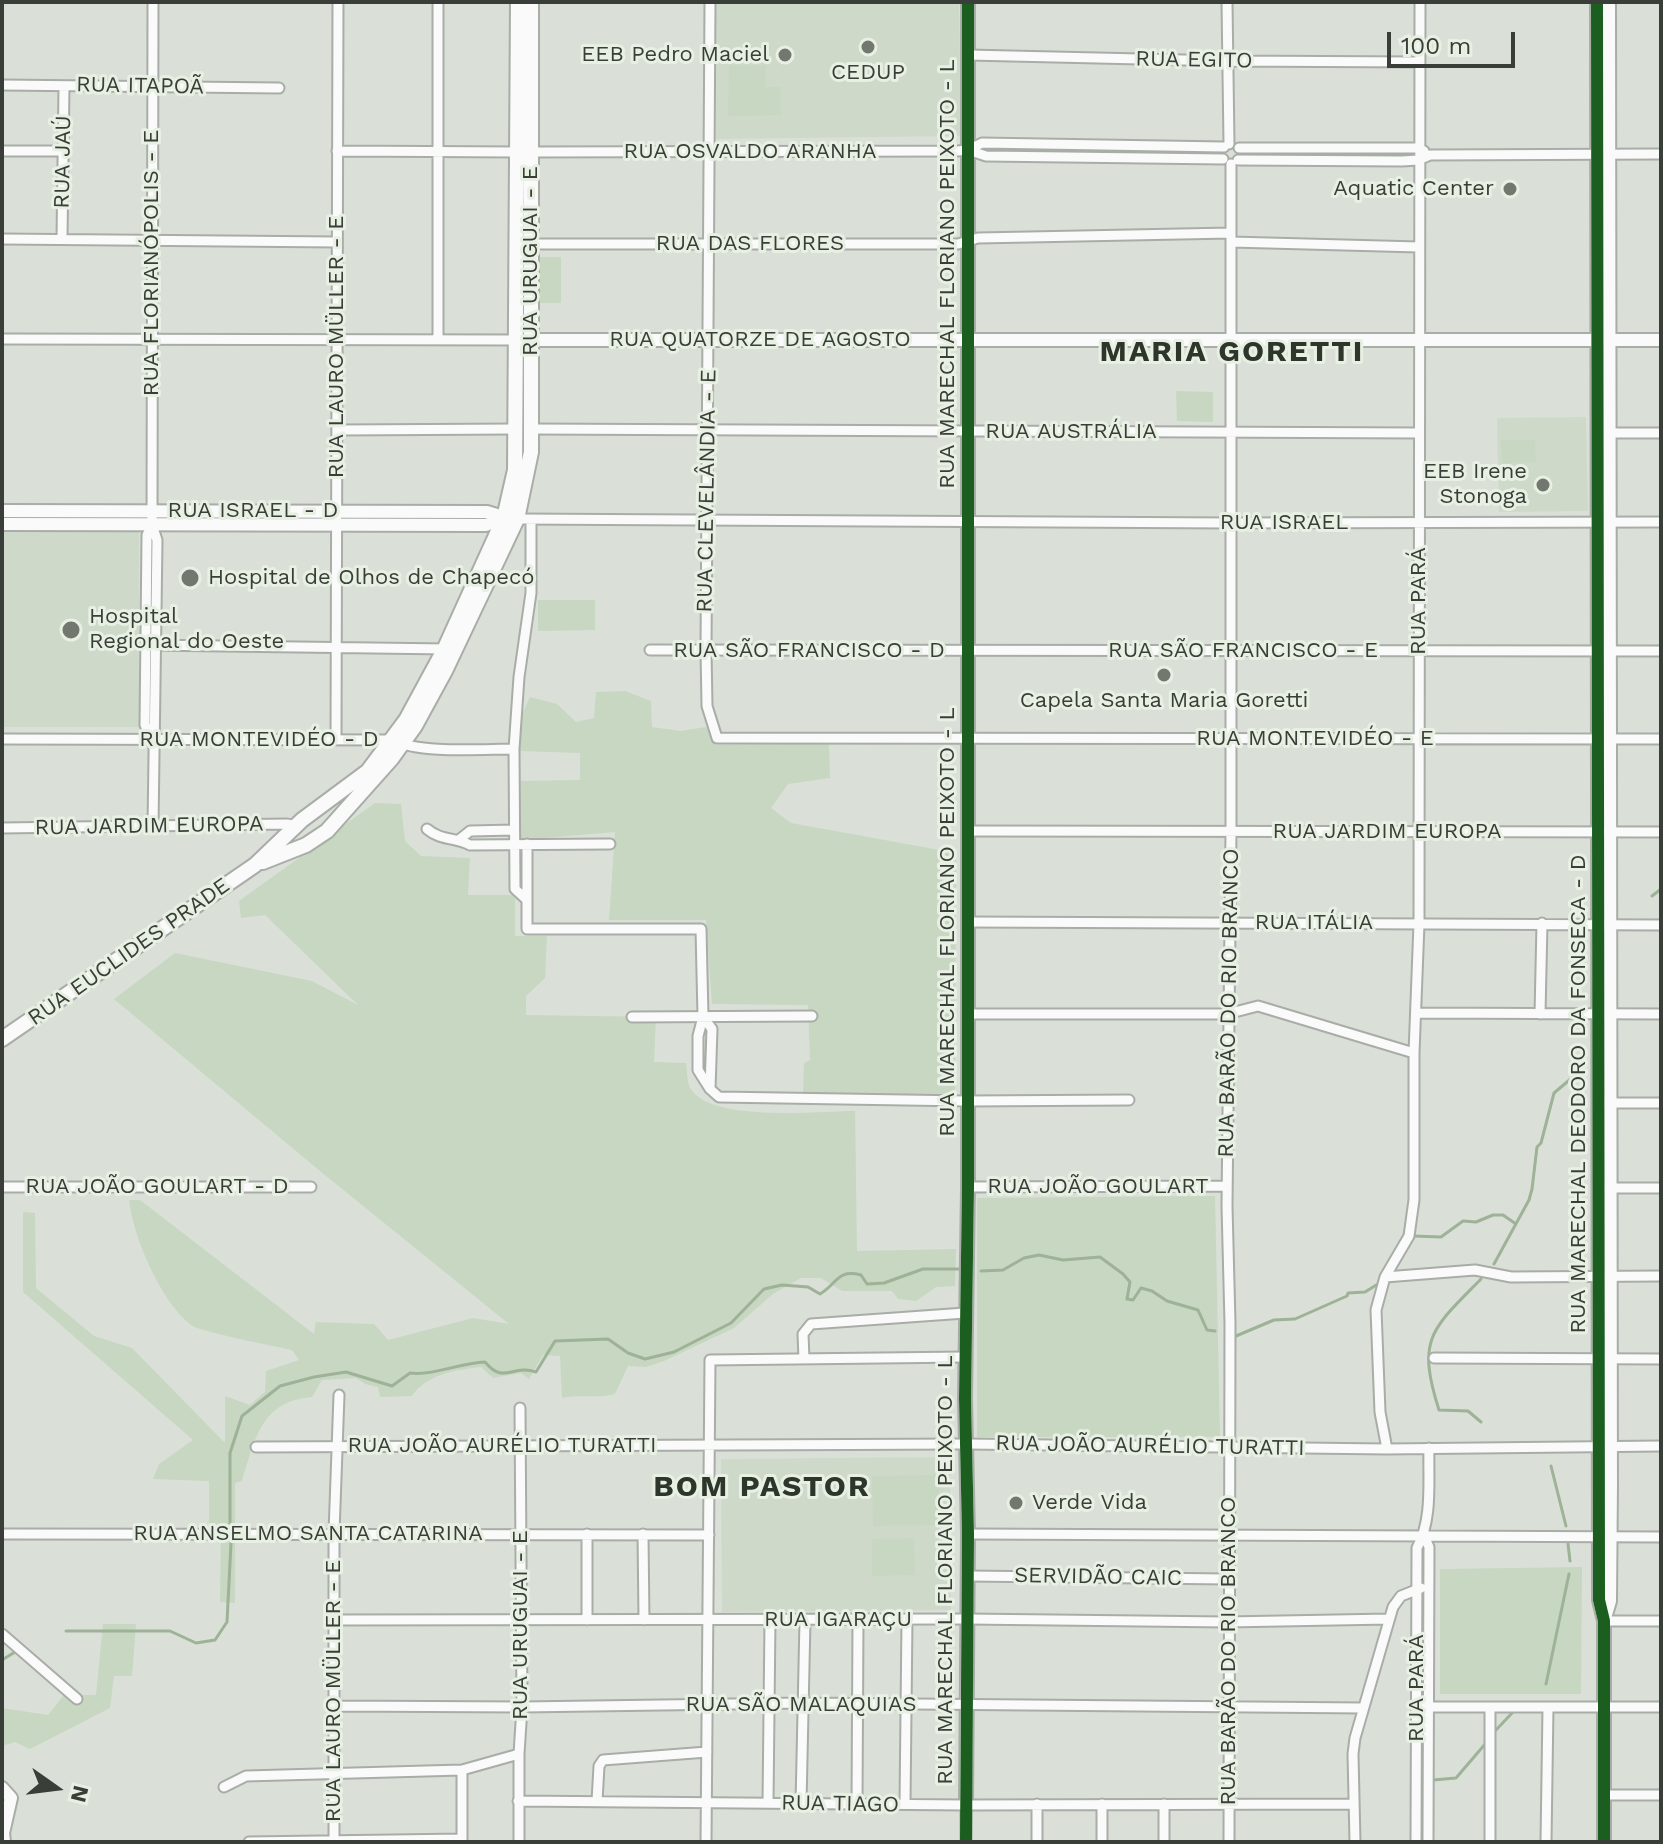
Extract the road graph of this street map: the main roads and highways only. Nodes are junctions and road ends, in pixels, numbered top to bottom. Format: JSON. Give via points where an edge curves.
{"nodes":[{"id":1,"x":518,"y":2,"type":"edge"},
{"id":2,"x":531,"y":2,"type":"edge"},
{"id":3,"x":525,"y":152,"type":"junction"},
{"id":4,"x":524,"y":340,"type":"junction"},
{"id":5,"x":517,"y":519,"type":"joint"},
{"id":6,"x":398,"y":742,"type":"junction"},
{"id":7,"x":319,"y":809,"type":"junction"},
{"id":8,"x":330,"y":826,"type":"junction"},
{"id":9,"x":295,"y":829,"type":"junction"},
{"id":10,"x":302,"y":847,"type":"junction"},
{"id":11,"x":255,"y":865,"type":"junction"},
{"id":12,"x":2,"y":1039,"type":"edge"}],
"edges":[{"from":1,"to":3,"type":"main road","name":"RUA URUGUAI - E"},
{"from":2,"to":3,"type":"main road","name":"RUA URUGUAI - E"},
{"from":3,"to":4,"type":"main road","name":"RUA URUGUAI - E"},
{"from":3,"to":4,"type":"main road","name":"RUA URUGUAI - E","via":[[531,244]]},
{"from":4,"to":5,"type":"main road","name":"RUA URUGUAI - E","via":[[524,429],[512,489]]},
{"from":5,"to":6,"type":"main road","name":"RUA EUCLIDES PRADE"},
{"from":6,"to":7,"type":"main road","name":"RUA EUCLIDES PRADE"},
{"from":6,"to":8,"type":"main road","name":"RUA EUCLIDES PRADE"},
{"from":7,"to":8,"type":"main road","via":[[331,814]]},
{"from":7,"to":9,"type":"main road","name":"RUA EUCLIDES PRADE"},
{"from":8,"to":10,"type":"main road","name":"RUA EUCLIDES PRADE"},
{"from":9,"to":10,"type":"main road","via":[[292,842]]},
{"from":9,"to":11,"type":"main road","name":"RUA EUCLIDES PRADE"},
{"from":10,"to":11,"type":"main road","name":"RUA EUCLIDES PRADE"},
{"from":11,"to":12,"type":"main road","name":"RUA EUCLIDES PRADE"}]}
